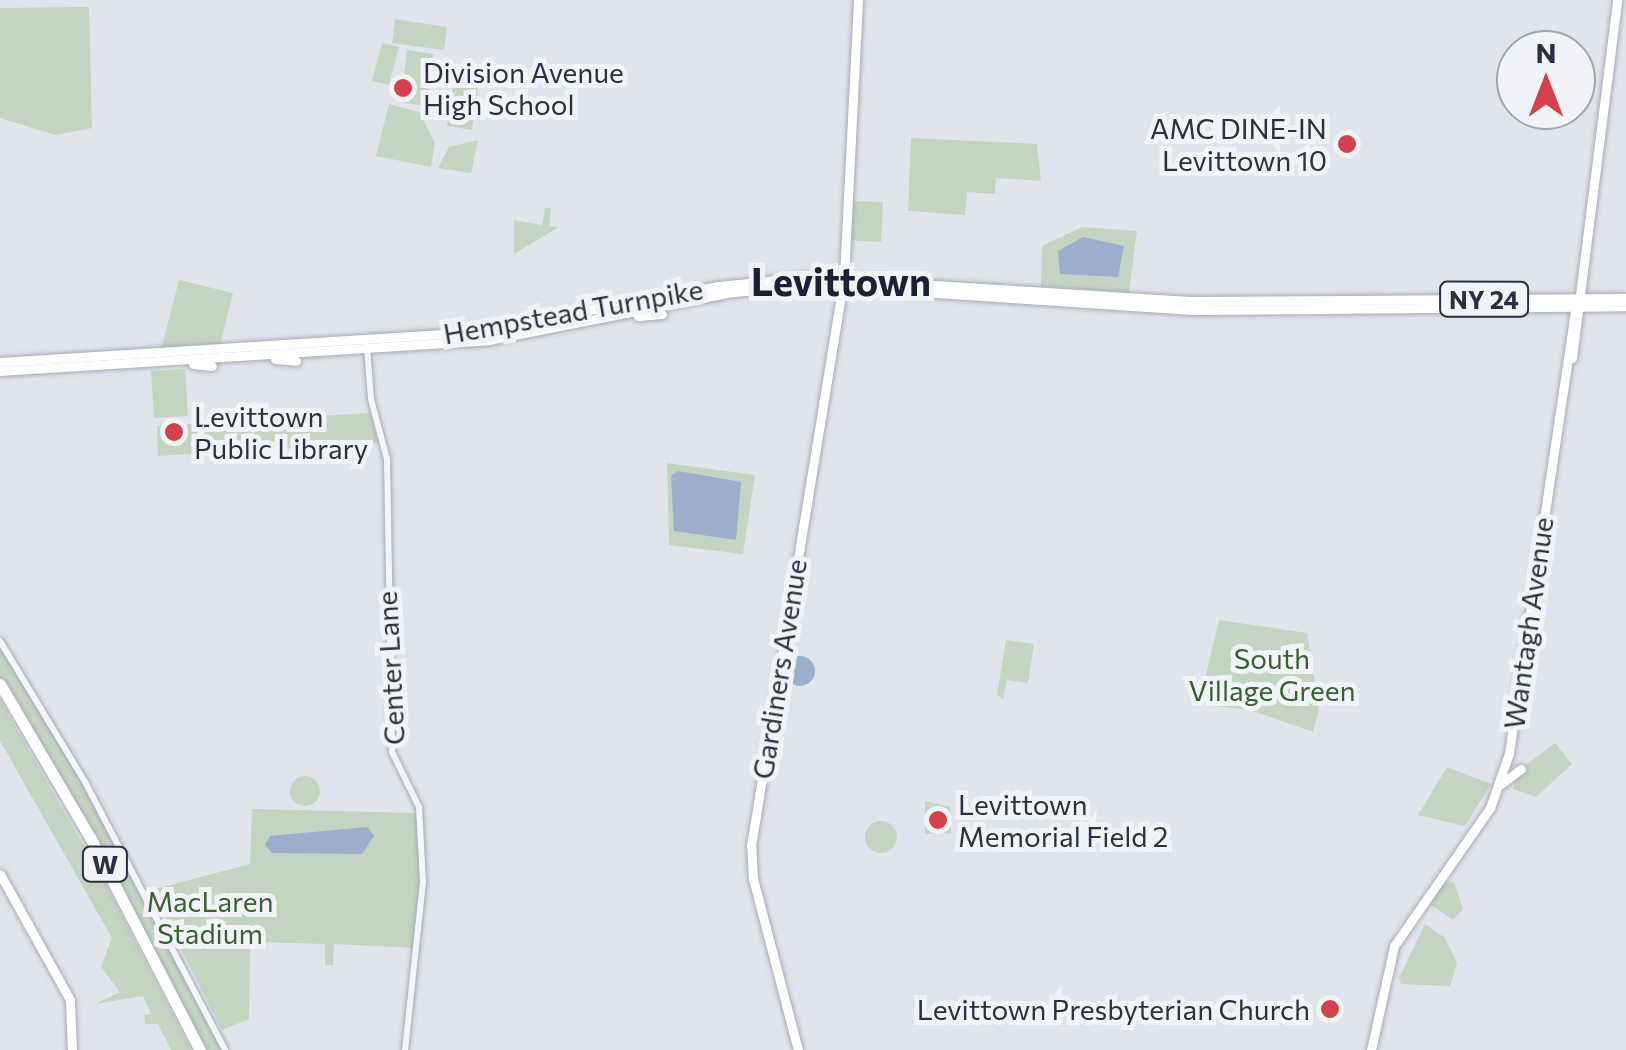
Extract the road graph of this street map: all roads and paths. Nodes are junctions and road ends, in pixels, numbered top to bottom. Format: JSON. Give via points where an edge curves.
{"nodes":[{"id":1,"x":856,"y":0,"type":"edge"},
{"id":2,"x":1617,"y":0,"type":"edge"},
{"id":3,"x":841,"y":279,"type":"junction"},
{"id":4,"x":1626,"y":298,"type":"edge"},
{"id":5,"x":1577,"y":302,"type":"junction"},
{"id":6,"x":1407,"y":303,"type":"junction"},
{"id":7,"x":1626,"y":306,"type":"edge"},
{"id":8,"x":662,"y":314,"type":"dead end"},
{"id":9,"x":596,"y":320,"type":"junction"},
{"id":10,"x":468,"y":337,"type":"junction"},
{"id":11,"x":506,"y":337,"type":"junction"},
{"id":12,"x":531,"y":338,"type":"dead end"},
{"id":13,"x":367,"y":344,"type":"junction"},
{"id":14,"x":407,"y":346,"type":"junction"},
{"id":15,"x":446,"y":351,"type":"dead end"},
{"id":16,"x":248,"y":356,"type":"junction"},
{"id":17,"x":165,"y":360,"type":"junction"},
{"id":18,"x":296,"y":361,"type":"dead end"},
{"id":19,"x":0,"y":362,"type":"edge"},
{"id":20,"x":212,"y":366,"type":"dead end"},
{"id":21,"x":0,"y":370,"type":"edge"},
{"id":22,"x":0,"y":642,"type":"edge"},
{"id":23,"x":0,"y":684,"type":"edge"},
{"id":24,"x":0,"y":694,"type":"edge"},
{"id":25,"x":1521,"y":768,"type":"dead end"},
{"id":26,"x":1497,"y":788,"type":"junction"},
{"id":27,"x":0,"y":874,"type":"edge"},
{"id":28,"x":72,"y":1050,"type":"edge"},
{"id":29,"x":197,"y":1050,"type":"edge"},
{"id":30,"x":226,"y":1050,"type":"edge"},
{"id":31,"x":405,"y":1050,"type":"edge"},
{"id":32,"x":798,"y":1050,"type":"edge"},
{"id":33,"x":1368,"y":1050,"type":"edge"}],
"edges":[{"from":1,"to":3,"type":"main road","name":"Gardiners Avenue"},
{"from":2,"to":5,"type":"main road","name":"Wantagh Avenue"},
{"from":3,"to":6,"type":"main road","name":"Hempstead Turnpike","number":"NY 24","via":[[1193,301]]},
{"from":3,"to":6,"type":"main road","name":"Hempstead Turnpike","number":"NY 24","via":[[1153,308]]},
{"from":3,"to":9,"type":"main road","name":"Hempstead Turnpike","number":"NY 24"},
{"from":3,"to":10,"type":"main road","name":"Hempstead Turnpike","number":"NY 24","via":[[730,284]]},
{"from":3,"to":32,"type":"main road","name":"Gardiners Avenue","via":[[750,846]]},
{"from":4,"to":5,"type":"main road","name":"Hempstead Turnpike","number":"NY 24"},
{"from":5,"to":6,"type":"main road","name":"Hempstead Turnpike","number":"NY 24"},
{"from":5,"to":7,"type":"main road","name":"Hempstead Turnpike","number":"NY 24"},
{"from":5,"to":26,"type":"main road","name":"Wantagh Avenue"},
{"from":8,"to":9,"type":"main road"},
{"from":9,"to":11,"type":"main road","name":"Hempstead Turnpike","number":"NY 24"},
{"from":10,"to":11,"type":"main road","name":"Hempstead Turnpike","number":"NY 24"},
{"from":10,"to":13,"type":"main road","name":"Hempstead Turnpike","number":"NY 24"},
{"from":10,"to":14,"type":"main road","name":"Hempstead Turnpike","number":"NY 24"},
{"from":11,"to":12,"type":"main road"},
{"from":13,"to":14,"type":"main road","name":"Hempstead Turnpike","number":"NY 24"},
{"from":13,"to":16,"type":"main road","name":"Hempstead Turnpike","number":"NY 24"},
{"from":13,"to":19,"type":"main road","name":"Hempstead Turnpike","number":"NY 24"},
{"from":13,"to":31,"type":"street","name":"Center Lane","via":[[371,398],[387,459],[392,752],[419,806],[422,882]]},
{"from":14,"to":15,"type":"main road"},
{"from":16,"to":17,"type":"main road","name":"Hempstead Turnpike","number":"NY 24"},
{"from":16,"to":18,"type":"main road"},
{"from":17,"to":20,"type":"main road"},
{"from":17,"to":21,"type":"main road","name":"Hempstead Turnpike","number":"NY 24"},
{"from":22,"to":30,"type":"street","via":[[86,782]]},
{"from":23,"to":29,"type":"highway","number":"W","via":[[92,841]]},
{"from":24,"to":29,"type":"highway","number":"W"},
{"from":25,"to":26,"type":"main road"},
{"from":26,"to":33,"type":"main road","name":"Wantagh Avenue","via":[[1394,946]]},
{"from":27,"to":28,"type":"main road","via":[[70,1000]]}]}
